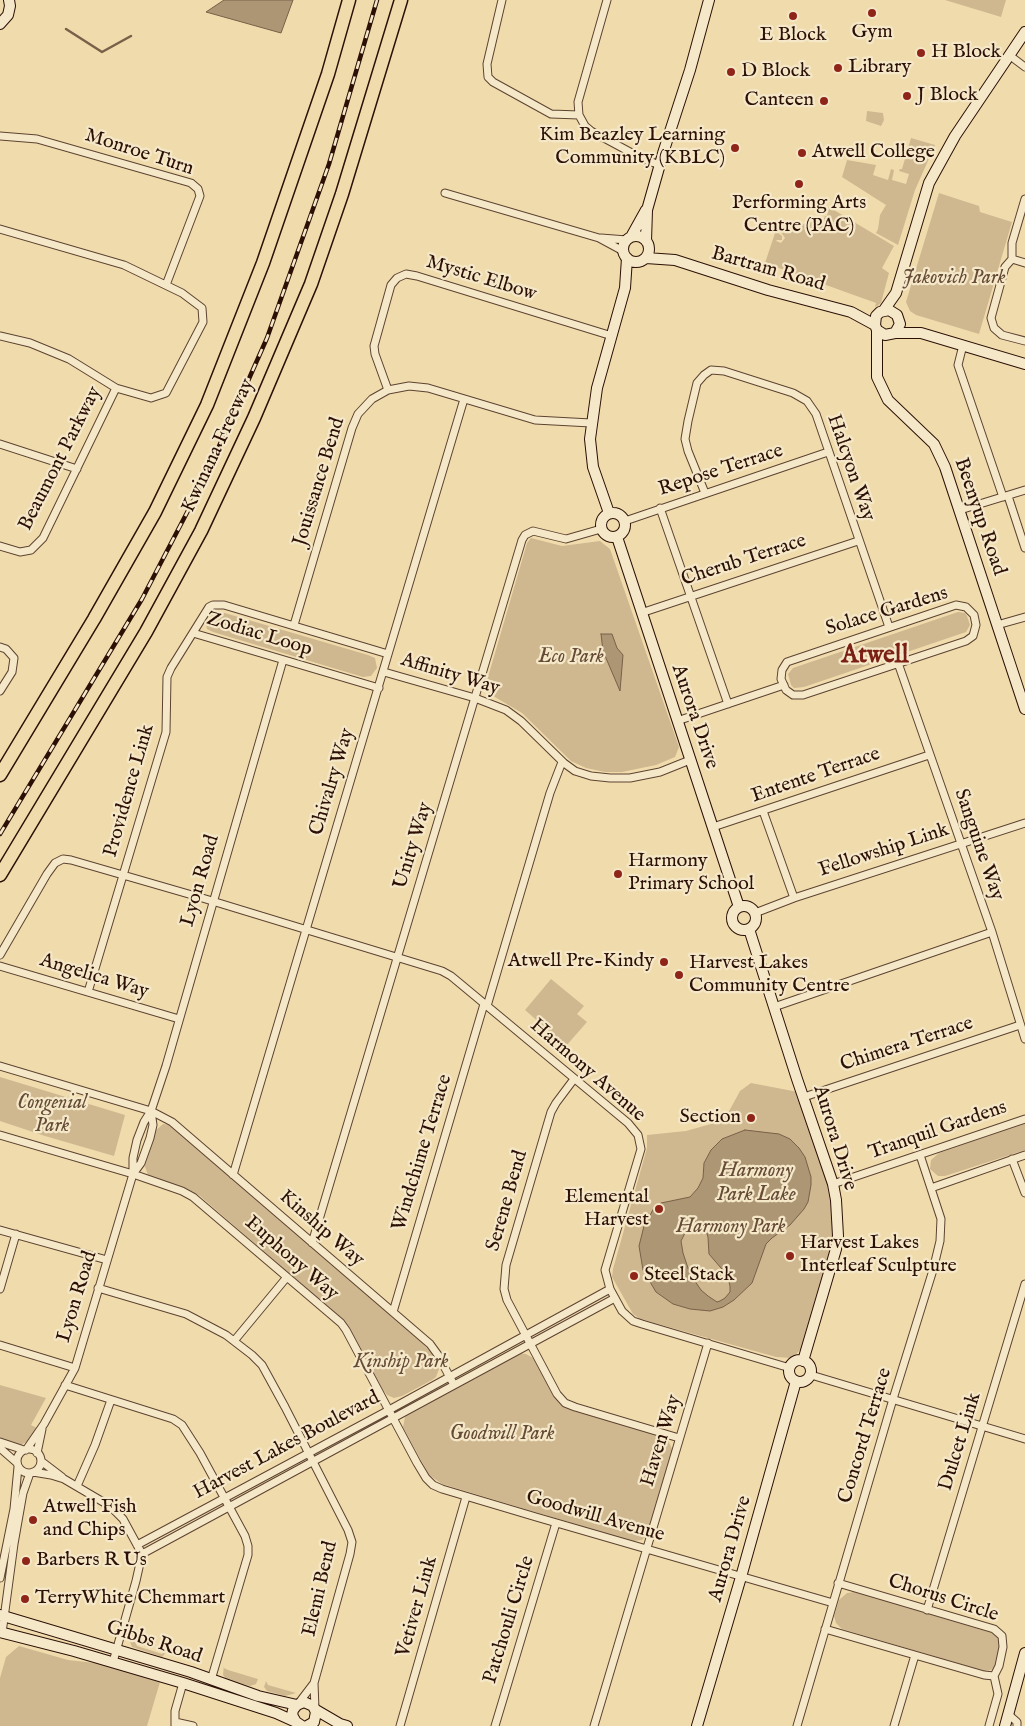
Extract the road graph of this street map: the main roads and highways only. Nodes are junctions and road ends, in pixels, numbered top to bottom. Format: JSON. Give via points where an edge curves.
{"nodes":[{"id":1,"x":349,"y":0,"type":"edge"},
{"id":2,"x":401,"y":0,"type":"edge"},
{"id":3,"x":0,"y":775,"type":"edge"},
{"id":4,"x":0,"y":875,"type":"edge"}],
"edges":[{"from":1,"to":3,"type":"highway","name":"Kwinana Freeway","via":[[328,74],[263,263],[207,405],[154,512],[94,620]]},
{"from":2,"to":4,"type":"highway","name":"Kwinana Freeway","via":[[372,100],[311,284],[250,426],[201,531],[146,632]]}]}
